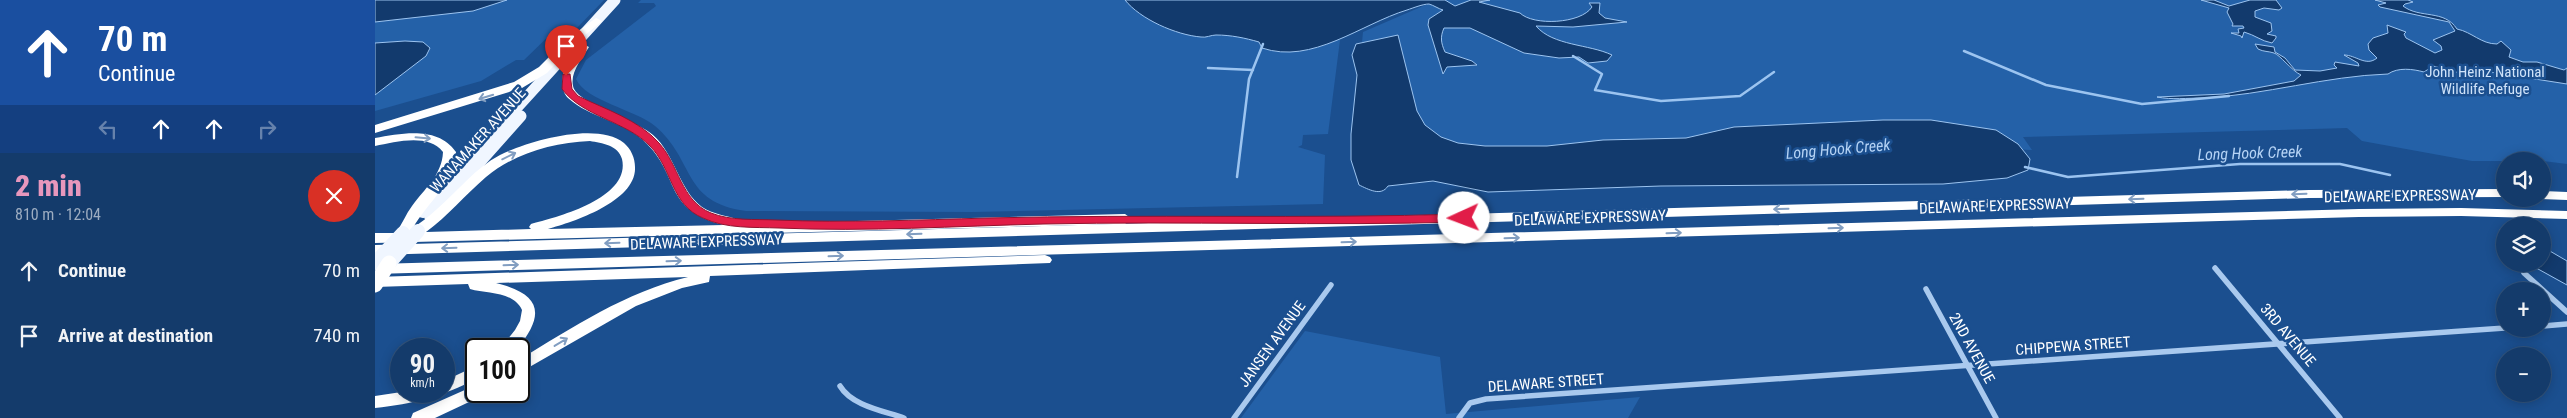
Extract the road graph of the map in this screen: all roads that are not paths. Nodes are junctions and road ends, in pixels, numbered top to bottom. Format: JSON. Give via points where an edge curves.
{"nodes":[{"id":1,"x":615,"y":0,"type":"edge"},
{"id":2,"x":625,"y":0,"type":"edge"},
{"id":3,"x":596,"y":21,"type":"junction"},
{"id":4,"x":583,"y":47,"type":"junction"},
{"id":5,"x":375,"y":129,"type":"edge"},
{"id":6,"x":375,"y":142,"type":"edge"},
{"id":7,"x":2496,"y":193,"type":"edge"},
{"id":8,"x":2551,"y":195,"type":"edge"},
{"id":9,"x":2567,"y":196,"type":"edge"},
{"id":10,"x":2567,"y":215,"type":"edge"},
{"id":11,"x":1365,"y":221,"type":"junction"},
{"id":12,"x":817,"y":226,"type":"junction"},
{"id":13,"x":418,"y":231,"type":"junction"},
{"id":14,"x":403,"y":233,"type":"junction"},
{"id":15,"x":446,"y":236,"type":"junction"},
{"id":16,"x":375,"y":238,"type":"edge"},
{"id":17,"x":1301,"y":244,"type":"junction"},
{"id":18,"x":375,"y":250,"type":"edge"},
{"id":19,"x":382,"y":263,"type":"edge"},
{"id":20,"x":2215,"y":268,"type":"dead end"},
{"id":21,"x":375,"y":269,"type":"edge"},
{"id":22,"x":780,"y":269,"type":"junction"},
{"id":23,"x":2524,"y":273,"type":"dead end"},
{"id":24,"x":375,"y":282,"type":"edge"},
{"id":25,"x":399,"y":282,"type":"junction"},
{"id":26,"x":1331,"y":285,"type":"dead end"},
{"id":27,"x":1926,"y":289,"type":"dead end"},
{"id":28,"x":2567,"y":312,"type":"edge"},
{"id":29,"x":2567,"y":324,"type":"edge"},
{"id":30,"x":2551,"y":325,"type":"edge"},
{"id":31,"x":2496,"y":329,"type":"edge"},
{"id":32,"x":518,"y":338,"type":"edge"},
{"id":33,"x":2279,"y":344,"type":"junction"},
{"id":34,"x":530,"y":360,"type":"edge"},
{"id":35,"x":1968,"y":366,"type":"junction"},
{"id":36,"x":840,"y":386,"type":"dead end"},
{"id":37,"x":1642,"y":389,"type":"joint"},
{"id":38,"x":465,"y":398,"type":"edge"},
{"id":39,"x":390,"y":400,"type":"edge"},
{"id":40,"x":375,"y":402,"type":"edge"},
{"id":41,"x":419,"y":418,"type":"edge"},
{"id":42,"x":904,"y":418,"type":"edge"},
{"id":43,"x":1234,"y":418,"type":"edge"},
{"id":44,"x":1459,"y":418,"type":"edge"},
{"id":45,"x":1996,"y":418,"type":"edge"},
{"id":46,"x":2340,"y":418,"type":"edge"}],
"edges":[{"from":1,"to":3,"type":"main road","name":"WANAMAKER AVENUE"},
{"from":2,"to":4,"type":"main road","name":"WANAMAKER AVENUE"},
{"from":3,"to":5,"type":"highway","one_way":true,"via":[[543,70],[518,85]]},
{"from":3,"to":14,"type":"main road","name":"WANAMAKER AVENUE"},
{"from":4,"to":12,"type":"highway","via":[[566,76],[569,92],[578,100],[631,126],[655,144],[684,198],[696,210],[732,222]]},
{"from":4,"to":13,"type":"main road","name":"WANAMAKER AVENUE"},
{"from":6,"to":14,"type":"highway","one_way":true,"via":[[424,138],[442,142],[450,152],[445,171]]},
{"from":7,"to":11,"type":"highway","name":"DELAWARE EXPRESSWAY","one_way":true,"via":[[2378,192]]},
{"from":8,"to":9,"type":"highway"},
{"from":17,"to":10,"type":"highway","name":"DELAWARE EXPRESSWAY","one_way":true,"via":[[2427,212]]},
{"from":11,"to":12,"type":"highway","via":[[1106,219]]},
{"from":11,"to":18,"type":"highway","name":"DELAWARE EXPRESSWAY","one_way":true},
{"from":12,"to":15,"type":"highway"},
{"from":13,"to":15,"type":"highway","one_way":true,"via":[[485,171],[532,146],[562,139],[591,138],[614,144],[629,158],[629,172],[621,186],[601,203],[573,217],[528,228]]},
{"from":13,"to":19,"type":"main road","name":"WANAMAKER AVENUE","bridge":true},
{"from":14,"to":19,"type":"main road","name":"WANAMAKER AVENUE","bridge":true},
{"from":15,"to":16,"type":"highway"},
{"from":21,"to":17,"type":"highway","name":"DELAWARE EXPRESSWAY","one_way":true},
{"from":17,"to":22,"type":"highway","via":[[1183,253]]},
{"from":19,"to":24,"type":"highway","bridge":true},
{"from":20,"to":33,"type":"street","name":"3RD AVENUE"},
{"from":22,"to":25,"type":"highway"},
{"from":34,"to":22,"type":"highway","one_way":true,"via":[[613,311],[653,292],[699,278]]},
{"from":23,"to":28,"type":"street"},
{"from":24,"to":25,"type":"highway"},
{"from":25,"to":32,"type":"highway","via":[[481,286],[519,294],[528,303],[529,319]]},
{"from":26,"to":43,"type":"street","name":"JANSEN AVENUE"},
{"from":27,"to":35,"type":"street","name":"2ND AVENUE"},
{"from":29,"to":30,"type":"street"},
{"from":31,"to":33,"type":"street","name":"CHIPPEWA STREET"},
{"from":33,"to":35,"type":"street","name":"CHIPPEWA STREET"},
{"from":33,"to":46,"type":"street","name":"3RD AVENUE"},
{"from":35,"to":37,"type":"street","name":"CHIPPEWA STREET"},
{"from":35,"to":45,"type":"street","name":"2ND AVENUE"},
{"from":36,"to":42,"type":"street","via":[[851,398]]},
{"from":37,"to":44,"type":"street","name":"DELAWARE STREET","via":[[1479,400],[1469,403]]},
{"from":38,"to":41,"type":"highway"},
{"from":39,"to":40,"type":"highway"}]}
